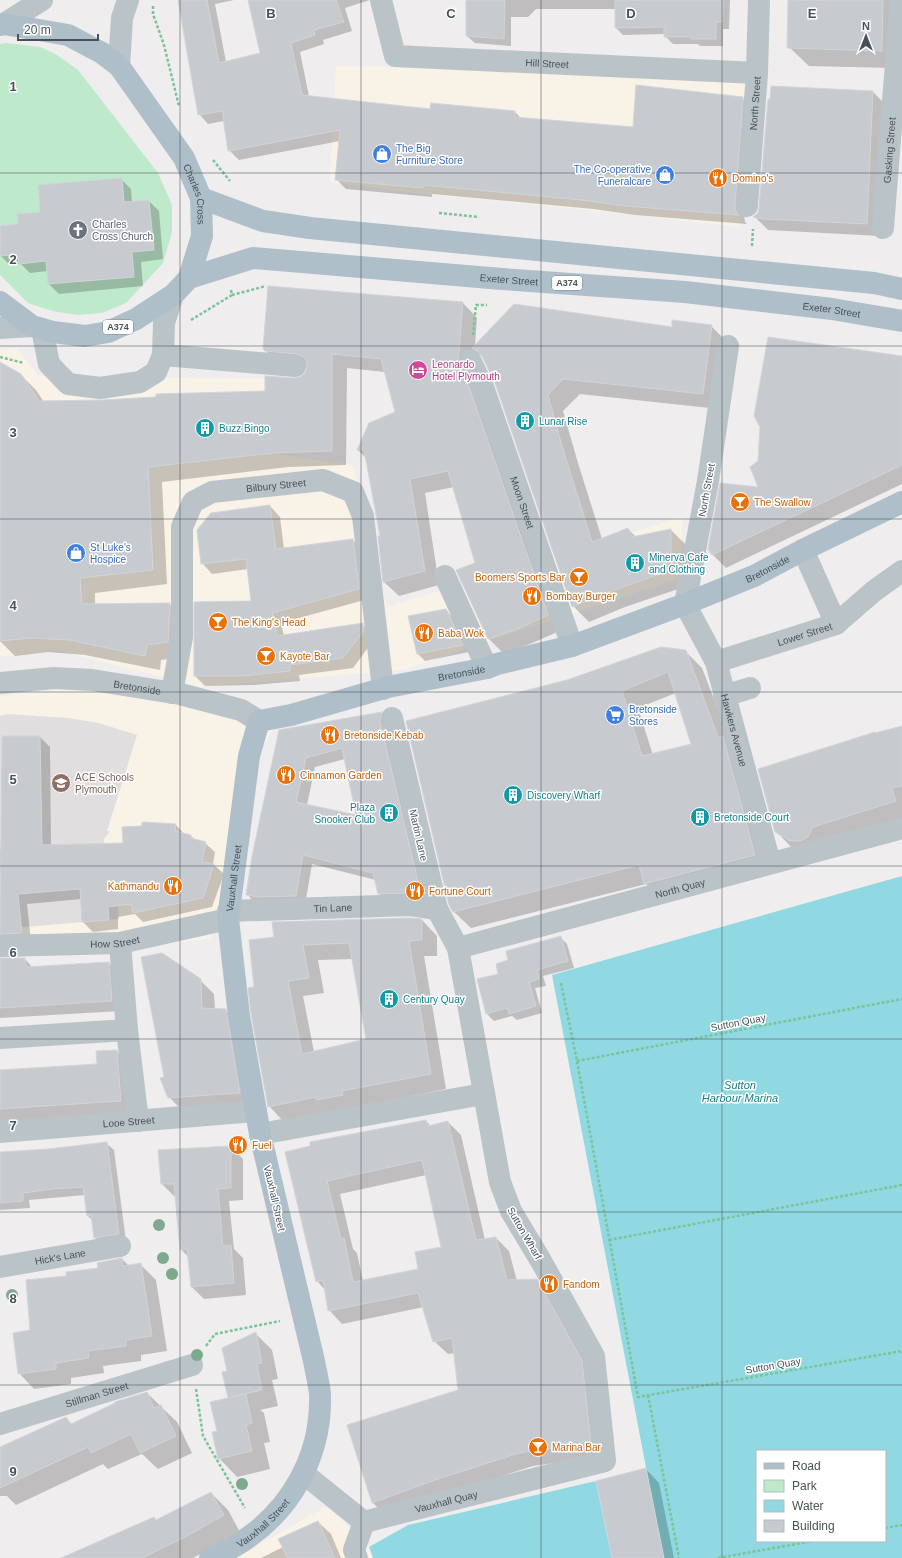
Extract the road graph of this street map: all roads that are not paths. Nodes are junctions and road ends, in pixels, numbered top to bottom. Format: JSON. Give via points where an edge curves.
{"nodes":[{"id":1,"x":42,"y":0,"type":"edge"},
{"id":2,"x":128,"y":0,"type":"edge"},
{"id":3,"x":381,"y":0,"type":"edge"},
{"id":4,"x":759,"y":0,"type":"edge"},
{"id":5,"x":901,"y":0,"type":"edge"},
{"id":6,"x":2,"y":25,"type":"edge"},
{"id":7,"x":119,"y":66,"type":"junction"},
{"id":8,"x":757,"y":73,"type":"junction"},
{"id":9,"x":201,"y":198,"type":"junction"},
{"id":10,"x":747,"y":206,"type":"dead end"},
{"id":11,"x":883,"y":228,"type":"dead end"},
{"id":12,"x":189,"y":278,"type":"junction"},
{"id":13,"x":902,"y":289,"type":"edge"},
{"id":14,"x":173,"y":295,"type":"junction"},
{"id":15,"x":0,"y":302,"type":"edge"},
{"id":16,"x":902,"y":321,"type":"edge"},
{"id":17,"x":0,"y":328,"type":"edge"},
{"id":18,"x":37,"y":328,"type":"junction"},
{"id":19,"x":731,"y":347,"type":"dead end"},
{"id":20,"x":163,"y":355,"type":"junction"},
{"id":21,"x":470,"y":360,"type":"road end"},
{"id":22,"x":295,"y":366,"type":"dead end"},
{"id":23,"x":902,"y":502,"type":"edge"},
{"id":24,"x":803,"y":550,"type":"junction"},
{"id":25,"x":900,"y":574,"type":"edge"},
{"id":26,"x":445,"y":576,"type":"dead end"},
{"id":27,"x":685,"y":604,"type":"junction"},
{"id":28,"x":836,"y":624,"type":"junction"},
{"id":29,"x":572,"y":646,"type":"junction"},
{"id":30,"x":716,"y":662,"type":"junction"},
{"id":31,"x":487,"y":668,"type":"junction"},
{"id":32,"x":0,"y":683,"type":"edge"},
{"id":33,"x":383,"y":688,"type":"junction"},
{"id":34,"x":750,"y":688,"type":"dead end"},
{"id":35,"x":172,"y":693,"type":"junction"},
{"id":36,"x":724,"y":696,"type":"junction"},
{"id":37,"x":392,"y":718,"type":"dead end"},
{"id":38,"x":259,"y":721,"type":"junction"},
{"id":39,"x":902,"y":828,"type":"edge"},
{"id":40,"x":770,"y":863,"type":"junction"},
{"id":41,"x":437,"y":909,"type":"junction"},
{"id":42,"x":228,"y":915,"type":"junction"},
{"id":43,"x":120,"y":943,"type":"junction"},
{"id":44,"x":0,"y":946,"type":"edge"},
{"id":45,"x":458,"y":948,"type":"junction"},
{"id":46,"x":127,"y":1030,"type":"junction"},
{"id":47,"x":0,"y":1038,"type":"edge"},
{"id":48,"x":483,"y":1094,"type":"junction"},
{"id":49,"x":256,"y":1111,"type":"junction"},
{"id":50,"x":138,"y":1121,"type":"junction"},
{"id":51,"x":0,"y":1132,"type":"edge"},
{"id":52,"x":260,"y":1134,"type":"junction"},
{"id":53,"x":120,"y":1246,"type":"dead end"},
{"id":54,"x":0,"y":1267,"type":"edge"},
{"id":55,"x":192,"y":1365,"type":"road end"},
{"id":56,"x":0,"y":1424,"type":"edge"},
{"id":57,"x":605,"y":1461,"type":"joint"},
{"id":58,"x":303,"y":1473,"type":"junction"},
{"id":59,"x":364,"y":1522,"type":"junction"},
{"id":60,"x":210,"y":1558,"type":"edge"},
{"id":61,"x":357,"y":1558,"type":"edge"}],
"edges":[{"from":1,"to":6,"type":"street"},
{"from":2,"to":7,"type":"street","via":[[122,18]]},
{"from":3,"to":8,"type":"street","name":"Hill Street","via":[[395,56]]},
{"from":4,"to":8,"type":"street","name":"North Street"},
{"from":5,"to":11,"type":"street","name":"Gasking Street"},
{"from":6,"to":7,"type":"main road","name":"Charles Cross","number":"A374","via":[[68,35],[102,53]]},
{"from":7,"to":9,"type":"main road","name":"Charles Cross","number":"A374","via":[[184,158]]},
{"from":8,"to":10,"type":"street","name":"North Street"},
{"from":9,"to":12,"type":"main road","name":"Charles Cross","number":"A374","via":[[202,236]]},
{"from":9,"to":13,"type":"main road","via":[[263,221],[310,228],[874,283]]},
{"from":12,"to":14,"type":"main road","name":"Charles Cross","number":"A374"},
{"from":12,"to":16,"type":"main road","name":"Exeter Street","number":"A374","via":[[253,258],[685,292],[832,309]]},
{"from":14,"to":18,"type":"main road","name":"Charles Cross","number":"A374","via":[[136,319],[108,332],[85,336]]},
{"from":14,"to":20,"type":"street","via":[[164,323]]},
{"from":15,"to":18,"type":"main road","name":"Charles Cross","number":"A374"},
{"from":17,"to":18,"type":"street"},
{"from":18,"to":20,"type":"street","via":[[49,364],[68,384],[100,388],[140,382],[156,372]]},
{"from":19,"to":27,"type":"street","name":"North Street"},
{"from":20,"to":22,"type":"street"},
{"from":21,"to":29,"type":"street","name":"Moon Street","via":[[483,387]]},
{"from":23,"to":24,"type":"main road","name":"Bretonside"},
{"from":24,"to":27,"type":"main road","name":"Bretonside","via":[[754,576]]},
{"from":24,"to":28,"type":"street"},
{"from":25,"to":28,"type":"street","name":"Lower Street","via":[[874,591]]},
{"from":26,"to":31,"type":"street"},
{"from":27,"to":29,"type":"main road","name":"Bretonside"},
{"from":27,"to":30,"type":"street","name":"Hawkers Avenue"},
{"from":28,"to":30,"type":"street","name":"Lower Street"},
{"from":29,"to":31,"type":"main road","name":"Bretonside"},
{"from":30,"to":36,"type":"street","name":"Hawkers Avenue"},
{"from":31,"to":33,"type":"main road","name":"Bretonside"},
{"from":32,"to":35,"type":"street","name":"Bretonside","via":[[54,678],[92,680]]},
{"from":33,"to":35,"type":"street","name":"Bilbury Street","via":[[363,516],[353,492],[323,480],[270,480],[212,492],[193,502],[174,520],[182,527],[182,637]]},
{"from":33,"to":38,"type":"main road","name":"Bretonside","via":[[291,715]]},
{"from":34,"to":36,"type":"street"},
{"from":35,"to":38,"type":"street","name":"Bretonside","via":[[241,710]]},
{"from":36,"to":40,"type":"street","name":"Hawkers Avenue"},
{"from":37,"to":41,"type":"street","name":"Martin Lane"},
{"from":38,"to":42,"type":"main road","name":"Vauxhall Street","via":[[249,756]]},
{"from":39,"to":40,"type":"street","name":"North Quay"},
{"from":40,"to":45,"type":"street","name":"North Quay"},
{"from":41,"to":42,"type":"street","name":"Tin Lane","via":[[410,905]]},
{"from":41,"to":45,"type":"street","name":"Martin Lane"},
{"from":42,"to":43,"type":"street","name":"How Street"},
{"from":42,"to":49,"type":"main road","name":"Vauxhall Street","via":[[239,1016]]},
{"from":43,"to":44,"type":"street","name":"How Street"},
{"from":43,"to":46,"type":"street"},
{"from":45,"to":48,"type":"street","name":"Sutton Wharf"},
{"from":46,"to":47,"type":"street"},
{"from":46,"to":50,"type":"street"},
{"from":48,"to":52,"type":"street"},
{"from":48,"to":57,"type":"street","name":"Sutton Wharf","via":[[500,1182],[511,1211],[594,1356]]},
{"from":49,"to":50,"type":"street","name":"Looe Street"},
{"from":49,"to":52,"type":"main road","name":"Vauxhall Street"},
{"from":50,"to":51,"type":"street","name":"Looe Street"},
{"from":52,"to":58,"type":"main road","name":"Vauxhall Street","via":[[320,1394],[319,1419],[312,1453]]},
{"from":53,"to":54,"type":"street","name":"Hick's Lane"},
{"from":55,"to":56,"type":"street","name":"Stillman Street"},
{"from":57,"to":59,"type":"street","name":"Vauxhall Quay"},
{"from":58,"to":59,"type":"street"},
{"from":58,"to":60,"type":"main road","name":"Vauxhall Street","via":[[291,1496],[267,1524],[235,1547]]},
{"from":59,"to":61,"type":"street","via":[[354,1550]]}]}
